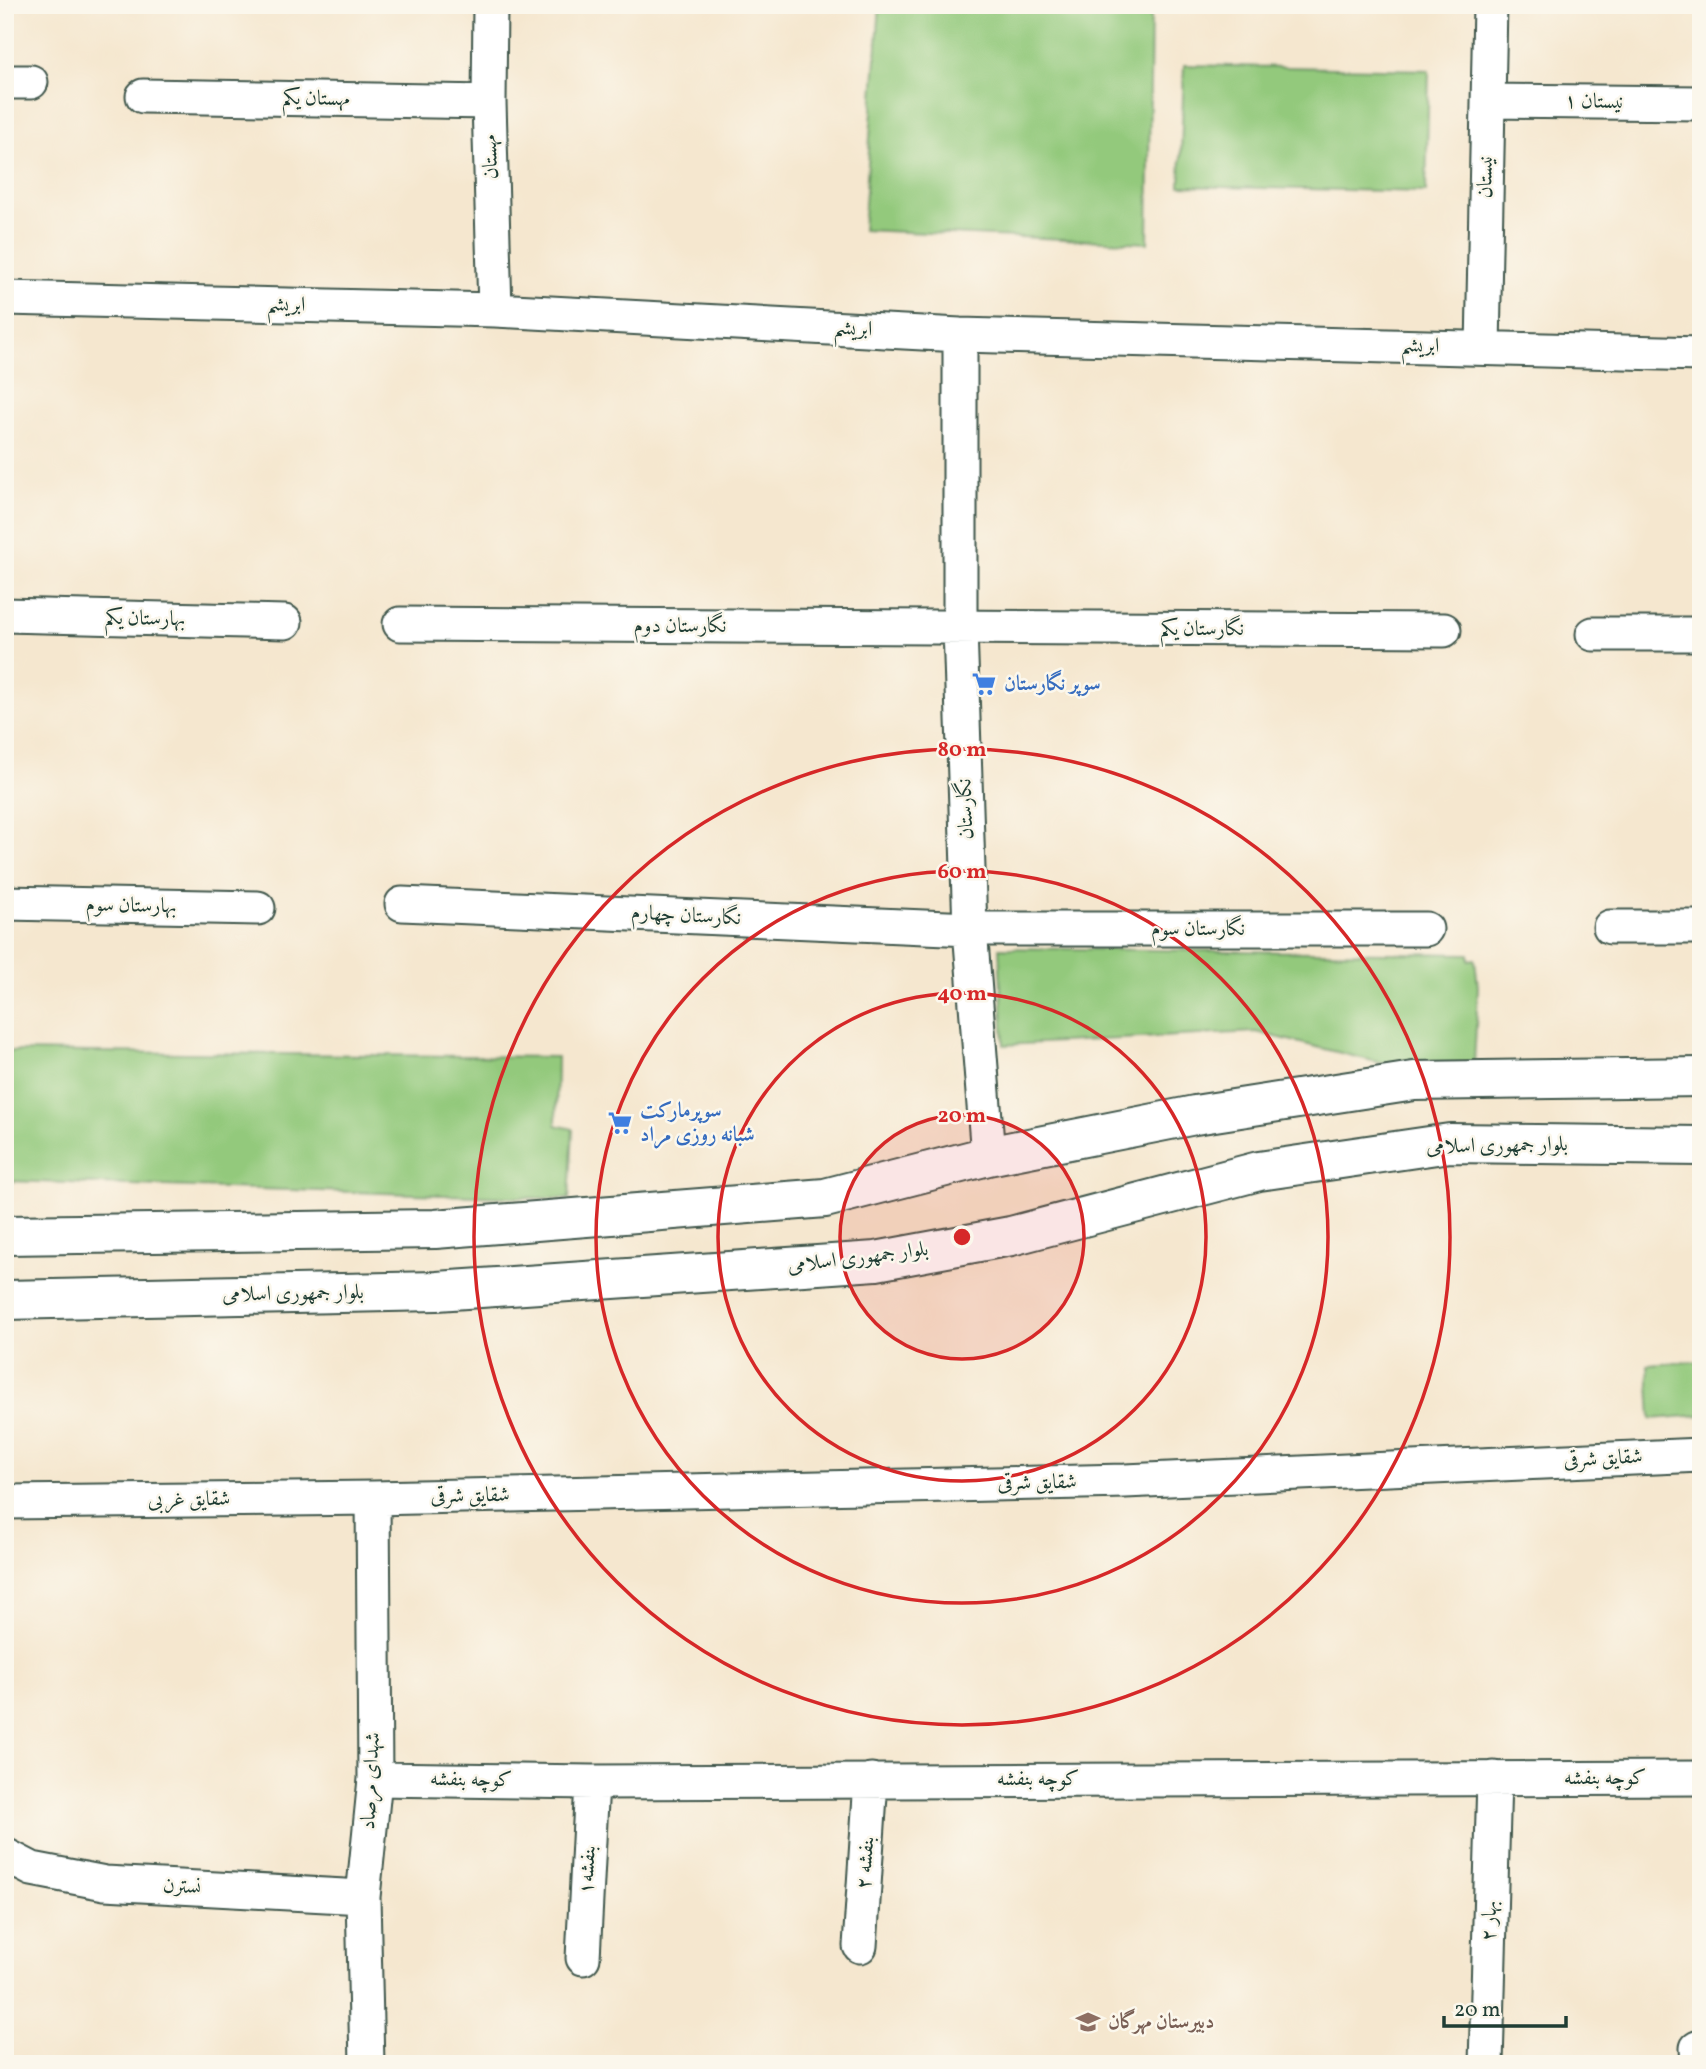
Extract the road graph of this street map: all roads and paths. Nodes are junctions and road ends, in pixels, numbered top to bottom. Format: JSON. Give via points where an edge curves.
{"nodes":[{"id":1,"x":490,"y":5,"type":"edge"},
{"id":2,"x":1490,"y":5,"type":"edge"},
{"id":3,"x":143,"y":96,"type":"dead end"},
{"id":4,"x":1488,"y":101,"type":"junction"},
{"id":5,"x":489,"y":102,"type":"junction"},
{"id":6,"x":1701,"y":103,"type":"edge"},
{"id":7,"x":5,"y":299,"type":"edge"},
{"id":8,"x":495,"y":310,"type":"junction"},
{"id":9,"x":960,"y":335,"type":"junction"},
{"id":10,"x":1483,"y":348,"type":"junction"},
{"id":11,"x":1701,"y":354,"type":"edge"},
{"id":12,"x":5,"y":615,"type":"edge"},
{"id":13,"x":285,"y":622,"type":"dead end"},
{"id":14,"x":400,"y":624,"type":"dead end"},
{"id":15,"x":960,"y":628,"type":"junction"},
{"id":16,"x":1444,"y":629,"type":"dead end"},
{"id":17,"x":1593,"y":634,"type":"dead end"},
{"id":18,"x":1701,"y":634,"type":"edge"},
{"id":19,"x":5,"y":903,"type":"edge"},
{"id":20,"x":402,"y":904,"type":"dead end"},
{"id":21,"x":258,"y":908,"type":"dead end"},
{"id":22,"x":1610,"y":927,"type":"dead end"},
{"id":23,"x":1701,"y":927,"type":"edge"},
{"id":24,"x":970,"y":929,"type":"junction"},
{"id":25,"x":1426,"y":929,"type":"dead end"},
{"id":26,"x":1701,"y":1077,"type":"edge"},
{"id":27,"x":1701,"y":1146,"type":"edge"},
{"id":28,"x":988,"y":1156,"type":"junction"},
{"id":29,"x":435,"y":1229,"type":"junction"},
{"id":30,"x":5,"y":1235,"type":"edge"},
{"id":31,"x":437,"y":1291,"type":"junction"},
{"id":32,"x":5,"y":1300,"type":"edge"},
{"id":33,"x":1701,"y":1455,"type":"edge"},
{"id":34,"x":373,"y":1498,"type":"junction"},
{"id":35,"x":5,"y":1502,"type":"edge"},
{"id":36,"x":1494,"y":1778,"type":"junction"},
{"id":37,"x":1701,"y":1778,"type":"edge"},
{"id":38,"x":374,"y":1779,"type":"junction"},
{"id":39,"x":872,"y":1780,"type":"junction"},
{"id":40,"x":592,"y":1782,"type":"junction"},
{"id":41,"x":5,"y":1855,"type":"edge"},
{"id":42,"x":363,"y":1897,"type":"junction"},
{"id":43,"x":860,"y":1946,"type":"dead end"},
{"id":44,"x":583,"y":1958,"type":"dead end"},
{"id":45,"x":368,"y":2064,"type":"edge"},
{"id":46,"x":1486,"y":2064,"type":"edge"}],
"edges":[{"from":1,"to":5,"type":"street","name":"مهستان"},
{"from":2,"to":4,"type":"street","name":"نیستان"},
{"from":3,"to":5,"type":"street","name":"مهستان یکم"},
{"from":4,"to":6,"type":"street","name":"نیستان ۱"},
{"from":4,"to":10,"type":"street","name":"نیستان"},
{"from":5,"to":8,"type":"street","name":"مهستان"},
{"from":7,"to":8,"type":"street","name":"ابریشم"},
{"from":8,"to":9,"type":"street","name":"ابریشم"},
{"from":9,"to":10,"type":"street","name":"ابریشم"},
{"from":9,"to":15,"type":"street","name":"نگارستان"},
{"from":10,"to":11,"type":"street","name":"ابریشم"},
{"from":12,"to":13,"type":"street","name":"بهارستان یکم"},
{"from":14,"to":15,"type":"street","name":"نگارستان دوم"},
{"from":15,"to":16,"type":"street","name":"نگارستان یکم"},
{"from":15,"to":24,"type":"street","name":"نگارستان"},
{"from":17,"to":18,"type":"street"},
{"from":19,"to":21,"type":"street","name":"بهارستان سوم"},
{"from":20,"to":24,"type":"street","name":"نگارستان چهارم"},
{"from":22,"to":23,"type":"street"},
{"from":24,"to":25,"type":"street","name":"نگارستان سوم"},
{"from":24,"to":28,"type":"street","name":"نگارستان"},
{"from":26,"to":28,"type":"main road","via":[[1414,1081],[1195,1115]]},
{"from":27,"to":31,"type":"main road","name":"بلوار جمهوری اسلامی","via":[[1450,1143],[1259,1171],[1011,1236],[876,1261]]},
{"from":28,"to":29,"type":"main road","via":[[825,1198]]},
{"from":29,"to":30,"type":"main road"},
{"from":29,"to":31,"type":"main road"},
{"from":31,"to":32,"type":"main road","name":"بلوار جمهوری اسلامی"},
{"from":33,"to":34,"type":"street","name":"شقایق شرقی","via":[[1125,1481]]},
{"from":34,"to":35,"type":"street","name":"شقایق غربی"},
{"from":34,"to":38,"type":"street","name":"شهدای مرصاد"},
{"from":36,"to":37,"type":"street","name":"کوچه بنفشه"},
{"from":36,"to":39,"type":"street","name":"کوچه بنفشه"},
{"from":36,"to":46,"type":"street","name":"بهار ۲"},
{"from":38,"to":40,"type":"street","name":"کوچه بنفشه"},
{"from":38,"to":42,"type":"street","name":"شهدای مرصاد"},
{"from":39,"to":40,"type":"street","name":"کوچه بنفشه"},
{"from":39,"to":43,"type":"street","name":"بنفشه ۲"},
{"from":40,"to":44,"type":"street","name":"بنفشه۱"},
{"from":41,"to":42,"type":"street","name":"نسترن","via":[[32,1869],[104,1883]]},
{"from":42,"to":45,"type":"street","name":"شهدای مرصاد"}]}
